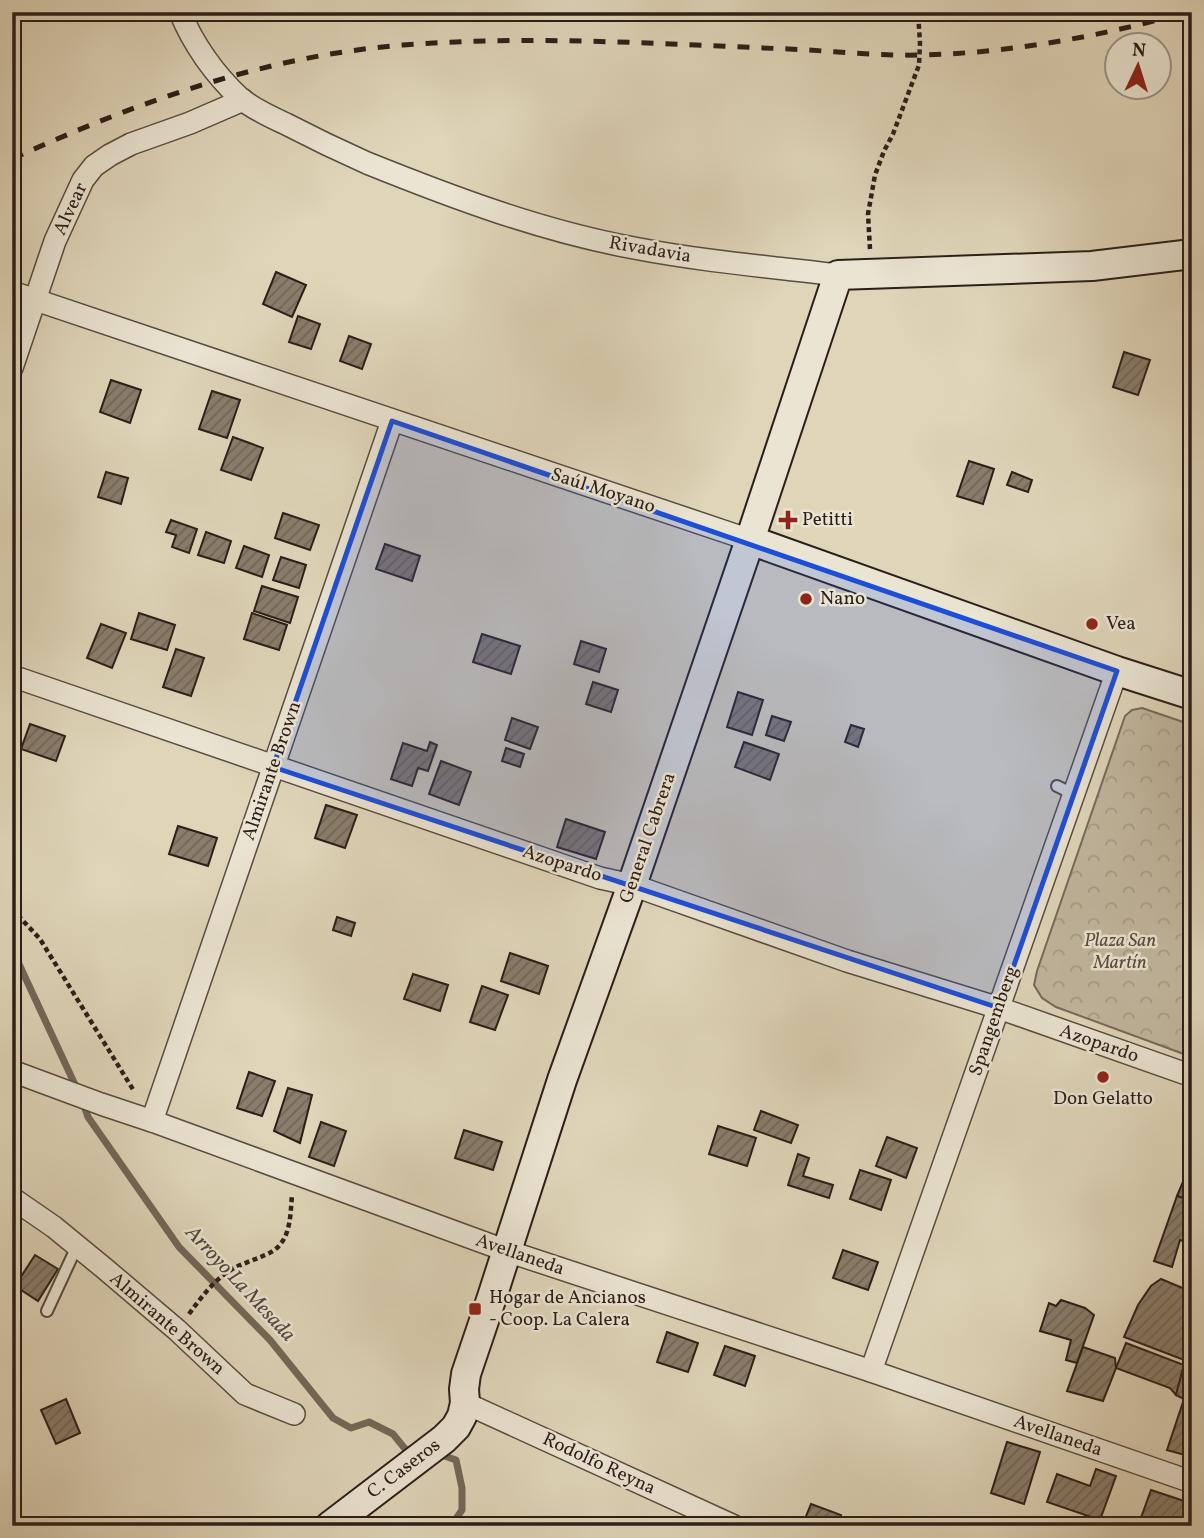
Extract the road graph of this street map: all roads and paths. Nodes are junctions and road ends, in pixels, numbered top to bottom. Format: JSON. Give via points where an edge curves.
{"nodes":[{"id":1,"x":180,"y":12,"type":"edge"},
{"id":2,"x":918,"y":12,"type":"edge"},
{"id":3,"x":243,"y":100,"type":"junction"},
{"id":4,"x":1192,"y":254,"type":"edge"},
{"id":5,"x":873,"y":274,"type":"junction"},
{"id":6,"x":838,"y":275,"type":"junction"},
{"id":7,"x":12,"y":292,"type":"edge"},
{"id":8,"x":35,"y":300,"type":"junction"},
{"id":9,"x":12,"y":368,"type":"edge"},
{"id":10,"x":392,"y":421,"type":"junction"},
{"id":11,"x":750,"y":540,"type":"junction"},
{"id":12,"x":1117,"y":671,"type":"junction"},
{"id":13,"x":12,"y":677,"type":"edge"},
{"id":14,"x":1192,"y":695,"type":"edge"},
{"id":15,"x":273,"y":767,"type":"junction"},
{"id":16,"x":632,"y":885,"type":"junction"},
{"id":17,"x":12,"y":909,"type":"edge"},
{"id":18,"x":999,"y":1009,"type":"junction"},
{"id":19,"x":12,"y":1071,"type":"edge"},
{"id":20,"x":1192,"y":1076,"type":"edge"},
{"id":21,"x":152,"y":1121,"type":"junction"},
{"id":22,"x":293,"y":1173,"type":"junction"},
{"id":23,"x":12,"y":1198,"type":"edge"},
{"id":24,"x":77,"y":1246,"type":"junction"},
{"id":25,"x":507,"y":1251,"type":"junction"},
{"id":26,"x":204,"y":1294,"type":"dead end"},
{"id":27,"x":47,"y":1311,"type":"dead end"},
{"id":28,"x":871,"y":1371,"type":"junction"},
{"id":29,"x":465,"y":1403,"type":"junction"},
{"id":30,"x":294,"y":1414,"type":"dead end"},
{"id":31,"x":1192,"y":1482,"type":"edge"},
{"id":32,"x":330,"y":1526,"type":"edge"},
{"id":33,"x":734,"y":1526,"type":"edge"}],
"edges":[{"from":1,"to":3,"type":"street","name":"Rivadavia","via":[[208,61]]},
{"from":2,"to":5,"type":"path","via":[[919,65],[875,175],[868,214]]},
{"from":3,"to":6,"type":"street","name":"Rivadavia","via":[[343,152],[508,216],[633,248]]},
{"from":3,"to":8,"type":"street","name":"Alvear","via":[[131,144],[94,166],[71,203]]},
{"from":4,"to":5,"type":"street","name":"Rivadavia","via":[[1092,266]]},
{"from":5,"to":6,"type":"street","name":"Rivadavia"},
{"from":6,"to":11,"type":"street","name":"General Cabrera"},
{"from":7,"to":8,"type":"street","name":"Saúl Moyano"},
{"from":8,"to":9,"type":"street","name":"Alvear"},
{"from":8,"to":10,"type":"street","name":"Saúl Moyano"},
{"from":10,"to":11,"type":"street","name":"Saúl Moyano"},
{"from":10,"to":15,"type":"street","name":"Almirante Brown"},
{"from":11,"to":12,"type":"street","name":"Saúl Moyano","via":[[1061,656]]},
{"from":11,"to":16,"type":"street","name":"General Cabrera"},
{"from":12,"to":14,"type":"street","name":"Saúl Moyano"},
{"from":12,"to":18,"type":"street","name":"Spangemberg","via":[[1065,790]]},
{"from":13,"to":15,"type":"street","name":"Azopardo"},
{"from":15,"to":16,"type":"street","name":"Azopardo"},
{"from":15,"to":21,"type":"street","name":"Almirante Brown"},
{"from":16,"to":18,"type":"street","name":"Azopardo"},
{"from":16,"to":25,"type":"street","name":"General Cabrera"},
{"from":17,"to":21,"type":"path","via":[[40,939]]},
{"from":18,"to":20,"type":"street","name":"Azopardo"},
{"from":18,"to":28,"type":"street","name":"Spangemberg"},
{"from":19,"to":21,"type":"street","name":"Avellaneda"},
{"from":21,"to":22,"type":"street","name":"Avellaneda"},
{"from":22,"to":25,"type":"street","name":"Avellaneda"},
{"from":22,"to":26,"type":"path","via":[[290,1223],[281,1246],[227,1272]]},
{"from":23,"to":24,"type":"street","name":"Almirante Brown"},
{"from":24,"to":27,"type":"lane"},
{"from":24,"to":30,"type":"street","name":"Almirante Brown","via":[[177,1329],[245,1394]]},
{"from":25,"to":28,"type":"street","name":"Avellaneda"},
{"from":25,"to":29,"type":"street","name":"General Cabrera","via":[[466,1374]]},
{"from":28,"to":31,"type":"street","name":"Avellaneda"},
{"from":29,"to":32,"type":"street","name":"C. Caseros","via":[[456,1427],[444,1439]]},
{"from":29,"to":33,"type":"street","name":"Rodolfo Reyna"}]}
